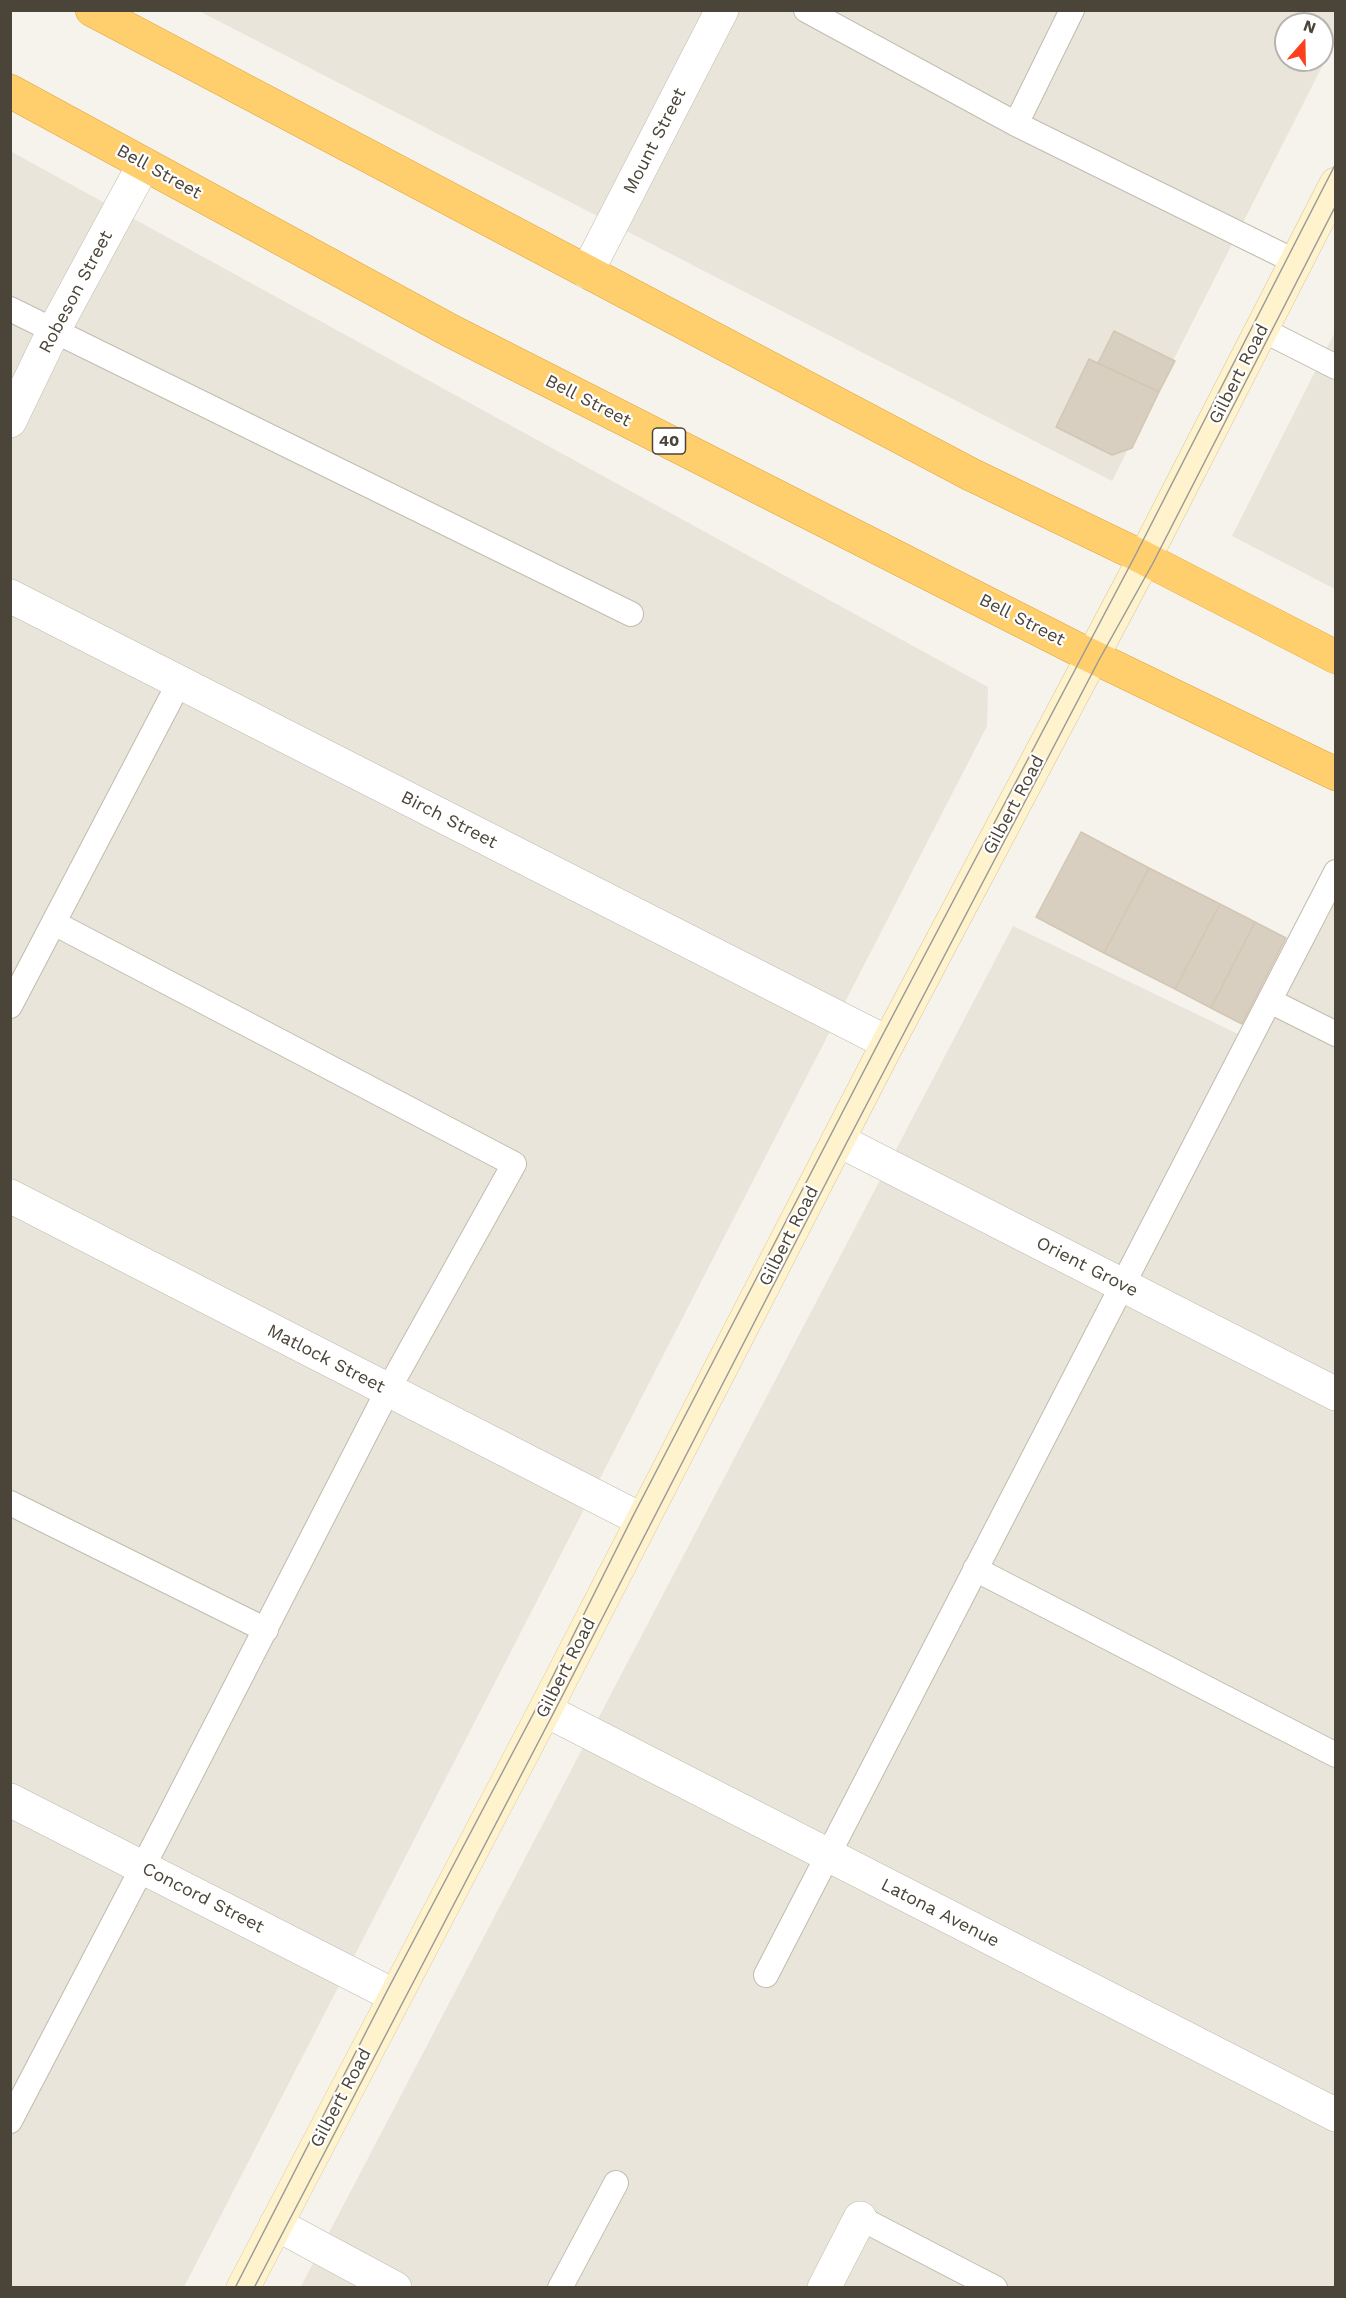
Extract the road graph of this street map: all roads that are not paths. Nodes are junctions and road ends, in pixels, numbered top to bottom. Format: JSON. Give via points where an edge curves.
{"nodes":[{"id":1,"x":92,"y":10,"type":"edge"},
{"id":2,"x":722,"y":10,"type":"edge"},
{"id":3,"x":806,"y":10,"type":"edge"},
{"id":4,"x":1072,"y":10,"type":"edge"},
{"id":5,"x":10,"y":91,"type":"edge"},
{"id":6,"x":1016,"y":124,"type":"junction"},
{"id":7,"x":144,"y":164,"type":"junction"},
{"id":8,"x":1335,"y":184,"type":"edge"},
{"id":9,"x":1296,"y":262,"type":"junction"},
{"id":10,"x":587,"y":272,"type":"junction"},
{"id":11,"x":10,"y":309,"type":"edge"},
{"id":12,"x":1261,"y":329,"type":"junction"},
{"id":13,"x":53,"y":332,"type":"junction"},
{"id":14,"x":1335,"y":367,"type":"edge"},
{"id":15,"x":10,"y":421,"type":"edge"},
{"id":16,"x":1144,"y":559,"type":"junction"},
{"id":17,"x":10,"y":596,"type":"edge"},
{"id":18,"x":631,"y":614,"type":"dead end"},
{"id":19,"x":1091,"y":656,"type":"junction"},
{"id":20,"x":1335,"y":657,"type":"edge"},
{"id":21,"x":179,"y":683,"type":"junction"},
{"id":22,"x":1335,"y":774,"type":"edge"},
{"id":23,"x":1335,"y":872,"type":"edge"},
{"id":24,"x":54,"y":923,"type":"junction"},
{"id":25,"x":1270,"y":1001,"type":"junction"},
{"id":26,"x":10,"y":1006,"type":"edge"},
{"id":27,"x":1335,"y":1034,"type":"edge"},
{"id":28,"x":888,"y":1043,"type":"junction"},
{"id":29,"x":838,"y":1140,"type":"junction"},
{"id":30,"x":10,"y":1196,"type":"edge"},
{"id":31,"x":1122,"y":1285,"type":"junction"},
{"id":32,"x":388,"y":1390,"type":"junction"},
{"id":33,"x":1335,"y":1394,"type":"edge"},
{"id":34,"x":10,"y":1503,"type":"edge"},
{"id":35,"x":642,"y":1520,"type":"junction"},
{"id":36,"x":975,"y":1569,"type":"junction"},
{"id":37,"x":266,"y":1630,"type":"junction"},
{"id":38,"x":545,"y":1710,"type":"junction"},
{"id":39,"x":1335,"y":1755,"type":"edge"},
{"id":40,"x":10,"y":1800,"type":"edge"},
{"id":41,"x":828,"y":1855,"type":"junction"},
{"id":42,"x":143,"y":1867,"type":"junction"},
{"id":43,"x":766,"y":1975,"type":"dead end"},
{"id":44,"x":395,"y":1996,"type":"junction"},
{"id":45,"x":1335,"y":2115,"type":"edge"},
{"id":46,"x":11,"y":2119,"type":"edge"},
{"id":47,"x":616,"y":2183,"type":"dead end"},
{"id":48,"x":860,"y":2218,"type":"joint"},
{"id":49,"x":276,"y":2224,"type":"junction"},
{"id":50,"x":243,"y":2288,"type":"edge"},
{"id":51,"x":395,"y":2288,"type":"edge"},
{"id":52,"x":560,"y":2288,"type":"edge"},
{"id":53,"x":824,"y":2288,"type":"edge"},
{"id":54,"x":995,"y":2288,"type":"edge"}],
"edges":[{"from":1,"to":10,"type":"highway"},
{"from":2,"to":10,"type":"street","name":"Mount Street"},
{"from":3,"to":6,"type":"lane"},
{"from":4,"to":6,"type":"lane"},
{"from":5,"to":7,"type":"highway","name":"Bell Street","number":"40"},
{"from":6,"to":9,"type":"lane"},
{"from":7,"to":13,"type":"street","name":"Robeson Street"},
{"from":7,"to":19,"type":"highway","name":"Bell Street","number":"40","via":[[451,331]]},
{"from":8,"to":9,"type":"street","name":"Gilbert Road"},
{"from":9,"to":12,"type":"street","name":"Gilbert Road"},
{"from":10,"to":16,"type":"highway","via":[[970,474]]},
{"from":11,"to":13,"type":"lane"},
{"from":12,"to":14,"type":"lane"},
{"from":12,"to":16,"type":"street","name":"Gilbert Road"},
{"from":13,"to":15,"type":"street","name":"Robeson Street"},
{"from":13,"to":18,"type":"lane"},
{"from":16,"to":19,"type":"street","name":"Gilbert Road"},
{"from":16,"to":20,"type":"highway"},
{"from":17,"to":21,"type":"street","name":"Birch Street"},
{"from":19,"to":22,"type":"highway","name":"Bell Street","number":"40"},
{"from":19,"to":28,"type":"street","name":"Gilbert Road"},
{"from":21,"to":24,"type":"lane"},
{"from":21,"to":28,"type":"street","name":"Birch Street"},
{"from":23,"to":25,"type":"lane"},
{"from":24,"to":26,"type":"lane"},
{"from":24,"to":32,"type":"lane","via":[[514,1164]]},
{"from":25,"to":27,"type":"lane"},
{"from":25,"to":31,"type":"lane"},
{"from":28,"to":29,"type":"street","name":"Gilbert Road"},
{"from":29,"to":31,"type":"street","name":"Orient Grove"},
{"from":29,"to":35,"type":"street","name":"Gilbert Road"},
{"from":30,"to":32,"type":"street","name":"Matlock Street"},
{"from":31,"to":33,"type":"street","name":"Orient Grove"},
{"from":31,"to":36,"type":"lane"},
{"from":32,"to":35,"type":"street","name":"Matlock Street"},
{"from":32,"to":37,"type":"lane"},
{"from":34,"to":37,"type":"lane"},
{"from":35,"to":38,"type":"street","name":"Gilbert Road"},
{"from":36,"to":39,"type":"lane"},
{"from":36,"to":41,"type":"lane"},
{"from":37,"to":42,"type":"lane"},
{"from":38,"to":41,"type":"street","name":"Latona Avenue"},
{"from":38,"to":44,"type":"street","name":"Gilbert Road"},
{"from":40,"to":42,"type":"street","name":"Concord Street"},
{"from":41,"to":43,"type":"lane"},
{"from":41,"to":45,"type":"street","name":"Latona Avenue"},
{"from":42,"to":44,"type":"street","name":"Concord Street"},
{"from":42,"to":46,"type":"lane"},
{"from":44,"to":49,"type":"street","name":"Gilbert Road"},
{"from":47,"to":52,"type":"lane"},
{"from":48,"to":53,"type":"street"},
{"from":48,"to":54,"type":"lane"},
{"from":49,"to":50,"type":"street","name":"Gilbert Road"},
{"from":49,"to":51,"type":"street"}]}
